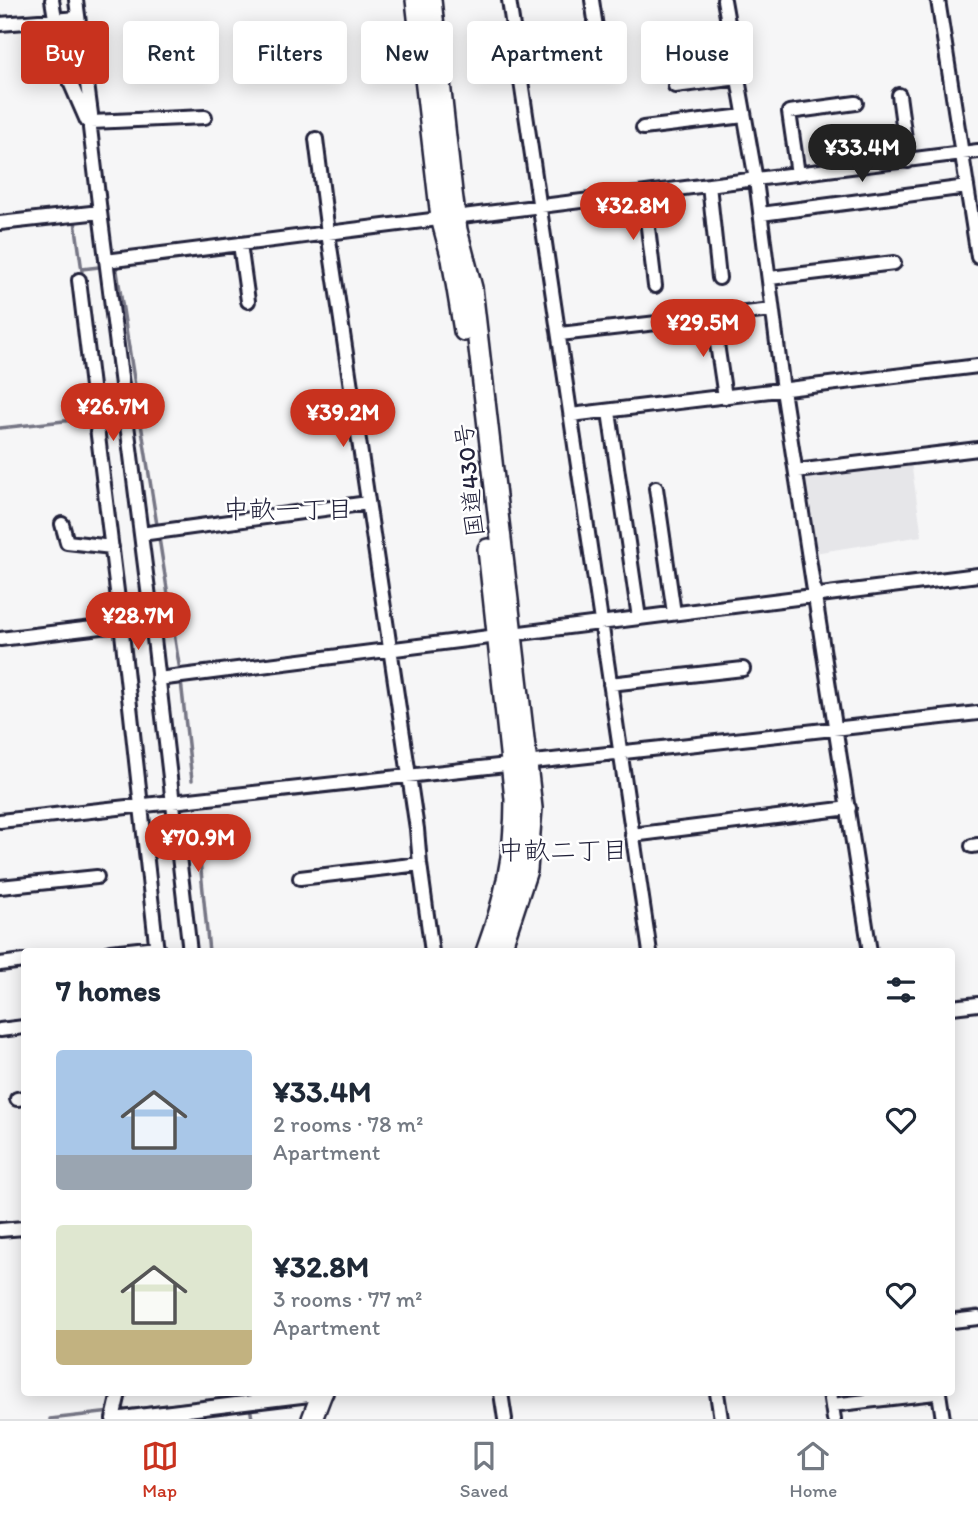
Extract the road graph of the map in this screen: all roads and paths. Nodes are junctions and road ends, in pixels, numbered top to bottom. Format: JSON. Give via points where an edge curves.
{"nodes":[{"id":1,"x":52,"y":0,"type":"edge"},
{"id":2,"x":76,"y":0,"type":"edge"},
{"id":3,"x":416,"y":0,"type":"edge"},
{"id":4,"x":430,"y":0,"type":"edge"},
{"id":5,"x":512,"y":0,"type":"edge"},
{"id":6,"x":592,"y":0,"type":"edge"},
{"id":7,"x":724,"y":0,"type":"edge"},
{"id":8,"x":938,"y":0,"type":"edge"},
{"id":9,"x":78,"y":18,"type":"junction"},
{"id":10,"x":54,"y":19,"type":"junction"},
{"id":11,"x":595,"y":21,"type":"edge"},
{"id":12,"x":728,"y":21,"type":"edge"},
{"id":13,"x":0,"y":24,"type":"edge"},
{"id":14,"x":691,"y":84,"type":"edge"},
{"id":15,"x":739,"y":84,"type":"edge"},
{"id":16,"x":675,"y":86,"type":"dead end"},
{"id":17,"x":899,"y":94,"type":"dead end"},
{"id":18,"x":856,"y":103,"type":"dead end"},
{"id":19,"x":744,"y":116,"type":"junction"},
{"id":20,"x":205,"y":117,"type":"dead end"},
{"id":21,"x":91,"y":125,"type":"junction"},
{"id":22,"x":643,"y":128,"type":"dead end"},
{"id":23,"x":316,"y":139,"type":"dead end"},
{"id":24,"x":968,"y":152,"type":"edge"},
{"id":25,"x":908,"y":160,"type":"junction"},
{"id":26,"x":798,"y":174,"type":"junction"},
{"id":27,"x":755,"y":180,"type":"junction"},
{"id":28,"x":709,"y":186,"type":"junction"},
{"id":29,"x":967,"y":187,"type":"junction"},
{"id":30,"x":644,"y":194,"type":"junction"},
{"id":31,"x":541,"y":207,"type":"junction"},
{"id":32,"x":100,"y":212,"type":"junction"},
{"id":33,"x":761,"y":214,"type":"junction"},
{"id":34,"x":448,"y":217,"type":"junction"},
{"id":35,"x":976,"y":220,"type":"edge"},
{"id":36,"x":0,"y":223,"type":"edge"},
{"id":37,"x":328,"y":236,"type":"junction"},
{"id":38,"x":240,"y":244,"type":"junction"},
{"id":39,"x":978,"y":257,"type":"edge"},
{"id":40,"x":106,"y":261,"type":"junction"},
{"id":41,"x":894,"y":263,"type":"dead end"},
{"id":42,"x":719,"y":278,"type":"dead end"},
{"id":43,"x":770,"y":278,"type":"junction"},
{"id":44,"x":79,"y":280,"type":"dead end"},
{"id":45,"x":655,"y":286,"type":"dead end"},
{"id":46,"x":248,"y":302,"type":"dead end"},
{"id":47,"x":772,"y":310,"type":"junction"},
{"id":48,"x":713,"y":317,"type":"junction"},
{"id":49,"x":560,"y":334,"type":"junction"},
{"id":50,"x":978,"y":366,"type":"edge"},
{"id":51,"x":783,"y":390,"type":"junction"},
{"id":52,"x":725,"y":397,"type":"junction"},
{"id":53,"x":609,"y":412,"type":"junction"},
{"id":54,"x":571,"y":415,"type":"junction"},
{"id":55,"x":978,"y":449,"type":"edge"},
{"id":56,"x":796,"y":471,"type":"junction"},
{"id":57,"x":656,"y":488,"type":"dead end"},
{"id":58,"x":368,"y":503,"type":"junction"},
{"id":59,"x":62,"y":524,"type":"dead end"},
{"id":60,"x":141,"y":534,"type":"junction"},
{"id":61,"x":112,"y":547,"type":"junction"},
{"id":62,"x":978,"y":575,"type":"edge"},
{"id":63,"x":815,"y":596,"type":"junction"},
{"id":64,"x":674,"y":613,"type":"junction"},
{"id":65,"x":639,"y":618,"type":"junction"},
{"id":66,"x":152,"y":621,"type":"junction"},
{"id":67,"x":123,"y":622,"type":"junction"},
{"id":68,"x":602,"y":622,"type":"junction"},
{"id":69,"x":503,"y":635,"type":"junction"},
{"id":70,"x":0,"y":639,"type":"edge"},
{"id":71,"x":391,"y":653,"type":"junction"},
{"id":72,"x":743,"y":669,"type":"dead end"},
{"id":73,"x":158,"y":679,"type":"junction"},
{"id":74,"x":610,"y":684,"type":"junction"},
{"id":75,"x":978,"y":713,"type":"edge"},
{"id":76,"x":835,"y":728,"type":"junction"},
{"id":77,"x":620,"y":751,"type":"junction"},
{"id":78,"x":518,"y":762,"type":"junction"},
{"id":79,"x":409,"y":774,"type":"junction"},
{"id":80,"x":173,"y":801,"type":"junction"},
{"id":81,"x":142,"y":804,"type":"junction"},
{"id":82,"x":849,"y":808,"type":"junction"},
{"id":83,"x":0,"y":821,"type":"edge"},
{"id":84,"x":632,"y":835,"type":"junction"},
{"id":85,"x":420,"y":864,"type":"junction"},
{"id":86,"x":97,"y":877,"type":"dead end"},
{"id":87,"x":300,"y":878,"type":"dead end"},
{"id":88,"x":0,"y":887,"type":"edge"},
{"id":89,"x":157,"y":948,"type":"edge"},
{"id":90,"x":190,"y":948,"type":"edge"},
{"id":91,"x":431,"y":948,"type":"edge"},
{"id":92,"x":487,"y":948,"type":"edge"},
{"id":93,"x":501,"y":948,"type":"edge"},
{"id":94,"x":649,"y":948,"type":"edge"},
{"id":95,"x":869,"y":948,"type":"edge"},
{"id":96,"x":21,"y":961,"type":"edge"},
{"id":97,"x":0,"y":964,"type":"edge"},
{"id":98,"x":978,"y":1004,"type":"edge"},
{"id":99,"x":955,"y":1007,"type":"edge"},
{"id":100,"x":21,"y":1027,"type":"edge"},
{"id":101,"x":0,"y":1030,"type":"edge"},
{"id":102,"x":21,"y":1228,"type":"edge"},
{"id":103,"x":0,"y":1230,"type":"edge"},
{"id":104,"x":978,"y":1318,"type":"edge"},
{"id":105,"x":955,"y":1321,"type":"edge"},
{"id":106,"x":119,"y":1396,"type":"edge"},
{"id":107,"x":300,"y":1396,"type":"edge"},
{"id":108,"x":321,"y":1396,"type":"edge"},
{"id":109,"x":332,"y":1396,"type":"edge"},
{"id":110,"x":502,"y":1396,"type":"edge"},
{"id":111,"x":717,"y":1396,"type":"edge"},
{"id":112,"x":884,"y":1396,"type":"edge"},
{"id":113,"x":938,"y":1396,"type":"edge"},
{"id":114,"x":831,"y":1399,"type":"edge"},
{"id":115,"x":210,"y":1400,"type":"edge"},
{"id":116,"x":114,"y":1415,"type":"edge"},
{"id":117,"x":312,"y":1419,"type":"edge"},
{"id":118,"x":326,"y":1419,"type":"edge"},
{"id":119,"x":505,"y":1419,"type":"edge"},
{"id":120,"x":721,"y":1419,"type":"edge"},
{"id":121,"x":834,"y":1419,"type":"edge"},
{"id":122,"x":943,"y":1419,"type":"edge"}],
"edges":[{"from":1,"to":10,"type":"street"},
{"from":2,"to":9,"type":"street"},
{"from":3,"to":34,"type":"highway","name":"国道430号"},
{"from":4,"to":34,"type":"highway","name":"国道430号"},
{"from":5,"to":31,"type":"street"},
{"from":6,"to":11,"type":"street"},
{"from":7,"to":12,"type":"street"},
{"from":8,"to":24,"type":"street"},
{"from":9,"to":10,"type":"street"},
{"from":9,"to":21,"type":"street"},
{"from":10,"to":13,"type":"street"},
{"from":10,"to":21,"type":"street","via":[[64,66]]},
{"from":14,"to":16,"type":"street"},
{"from":15,"to":19,"type":"street"},
{"from":17,"to":25,"type":"street"},
{"from":18,"to":26,"type":"street","via":[[789,112]]},
{"from":19,"to":22,"type":"street"},
{"from":19,"to":27,"type":"street"},
{"from":20,"to":21,"type":"street"},
{"from":21,"to":32,"type":"street"},
{"from":23,"to":37,"type":"street"},
{"from":24,"to":25,"type":"street"},
{"from":24,"to":29,"type":"street"},
{"from":25,"to":26,"type":"street"},
{"from":26,"to":27,"type":"street"},
{"from":27,"to":28,"type":"street"},
{"from":27,"to":33,"type":"street"},
{"from":28,"to":30,"type":"street"},
{"from":28,"to":42,"type":"street"},
{"from":29,"to":33,"type":"street"},
{"from":29,"to":35,"type":"street"},
{"from":30,"to":31,"type":"street"},
{"from":30,"to":45,"type":"street"},
{"from":31,"to":34,"type":"street"},
{"from":31,"to":49,"type":"street"},
{"from":32,"to":36,"type":"street"},
{"from":32,"to":40,"type":"street"},
{"from":33,"to":43,"type":"street"},
{"from":34,"to":37,"type":"street"},
{"from":34,"to":69,"type":"highway","name":"国道430号"},
{"from":35,"to":39,"type":"street"},
{"from":37,"to":38,"type":"street"},
{"from":37,"to":58,"type":"street"},
{"from":38,"to":40,"type":"street"},
{"from":38,"to":46,"type":"street"},
{"from":40,"to":60,"type":"street"},
{"from":41,"to":43,"type":"street"},
{"from":43,"to":47,"type":"street"},
{"from":44,"to":61,"type":"street"},
{"from":47,"to":48,"type":"street"},
{"from":47,"to":51,"type":"street"},
{"from":48,"to":49,"type":"street"},
{"from":48,"to":52,"type":"street"},
{"from":49,"to":54,"type":"street"},
{"from":50,"to":51,"type":"street"},
{"from":51,"to":52,"type":"street"},
{"from":51,"to":56,"type":"street"},
{"from":52,"to":53,"type":"street"},
{"from":53,"to":54,"type":"street"},
{"from":53,"to":65,"type":"street"},
{"from":54,"to":68,"type":"street"},
{"from":55,"to":56,"type":"street"},
{"from":56,"to":63,"type":"street"},
{"from":57,"to":64,"type":"street"},
{"from":58,"to":60,"type":"street"},
{"from":58,"to":71,"type":"street"},
{"from":59,"to":61,"type":"street","via":[[67,542]]},
{"from":60,"to":66,"type":"street"},
{"from":61,"to":67,"type":"street"},
{"from":62,"to":63,"type":"street"},
{"from":63,"to":64,"type":"street"},
{"from":63,"to":76,"type":"street"},
{"from":64,"to":65,"type":"street"},
{"from":65,"to":68,"type":"street"},
{"from":66,"to":67,"type":"street"},
{"from":66,"to":73,"type":"street"},
{"from":67,"to":70,"type":"street"},
{"from":67,"to":81,"type":"street"},
{"from":68,"to":69,"type":"street"},
{"from":68,"to":74,"type":"street"},
{"from":69,"to":71,"type":"street"},
{"from":69,"to":78,"type":"highway","name":"国道430号"},
{"from":71,"to":73,"type":"street"},
{"from":71,"to":79,"type":"street"},
{"from":72,"to":74,"type":"street"},
{"from":73,"to":80,"type":"street"},
{"from":74,"to":77,"type":"street"},
{"from":75,"to":76,"type":"street"},
{"from":76,"to":77,"type":"street"},
{"from":76,"to":82,"type":"street"},
{"from":77,"to":78,"type":"street"},
{"from":77,"to":84,"type":"street"},
{"from":78,"to":79,"type":"street"},
{"from":78,"to":92,"type":"highway","name":"国道430号","via":[[513,857]]},
{"from":78,"to":93,"type":"highway","name":"国道430号","via":[[531,808],[527,870]]},
{"from":79,"to":80,"type":"street"},
{"from":79,"to":85,"type":"street"},
{"from":80,"to":81,"type":"street"},
{"from":80,"to":90,"type":"street"},
{"from":81,"to":83,"type":"street"},
{"from":81,"to":89,"type":"street"},
{"from":82,"to":84,"type":"street"},
{"from":82,"to":95,"type":"street"},
{"from":84,"to":94,"type":"street"},
{"from":85,"to":87,"type":"street"},
{"from":85,"to":91,"type":"street"},
{"from":86,"to":88,"type":"street"},
{"from":96,"to":97,"type":"street"},
{"from":98,"to":99,"type":"street"},
{"from":100,"to":101,"type":"street"},
{"from":102,"to":103,"type":"street"},
{"from":104,"to":105,"type":"street"},
{"from":106,"to":116,"type":"street"},
{"from":107,"to":115,"type":"street","via":[[249,1403]]},
{"from":108,"to":117,"type":"highway"},
{"from":109,"to":118,"type":"highway"},
{"from":110,"to":119,"type":"street"},
{"from":111,"to":120,"type":"street"},
{"from":112,"to":114,"type":"street"},
{"from":113,"to":122,"type":"street"},
{"from":114,"to":121,"type":"street"},
{"from":115,"to":116,"type":"street"}]}
